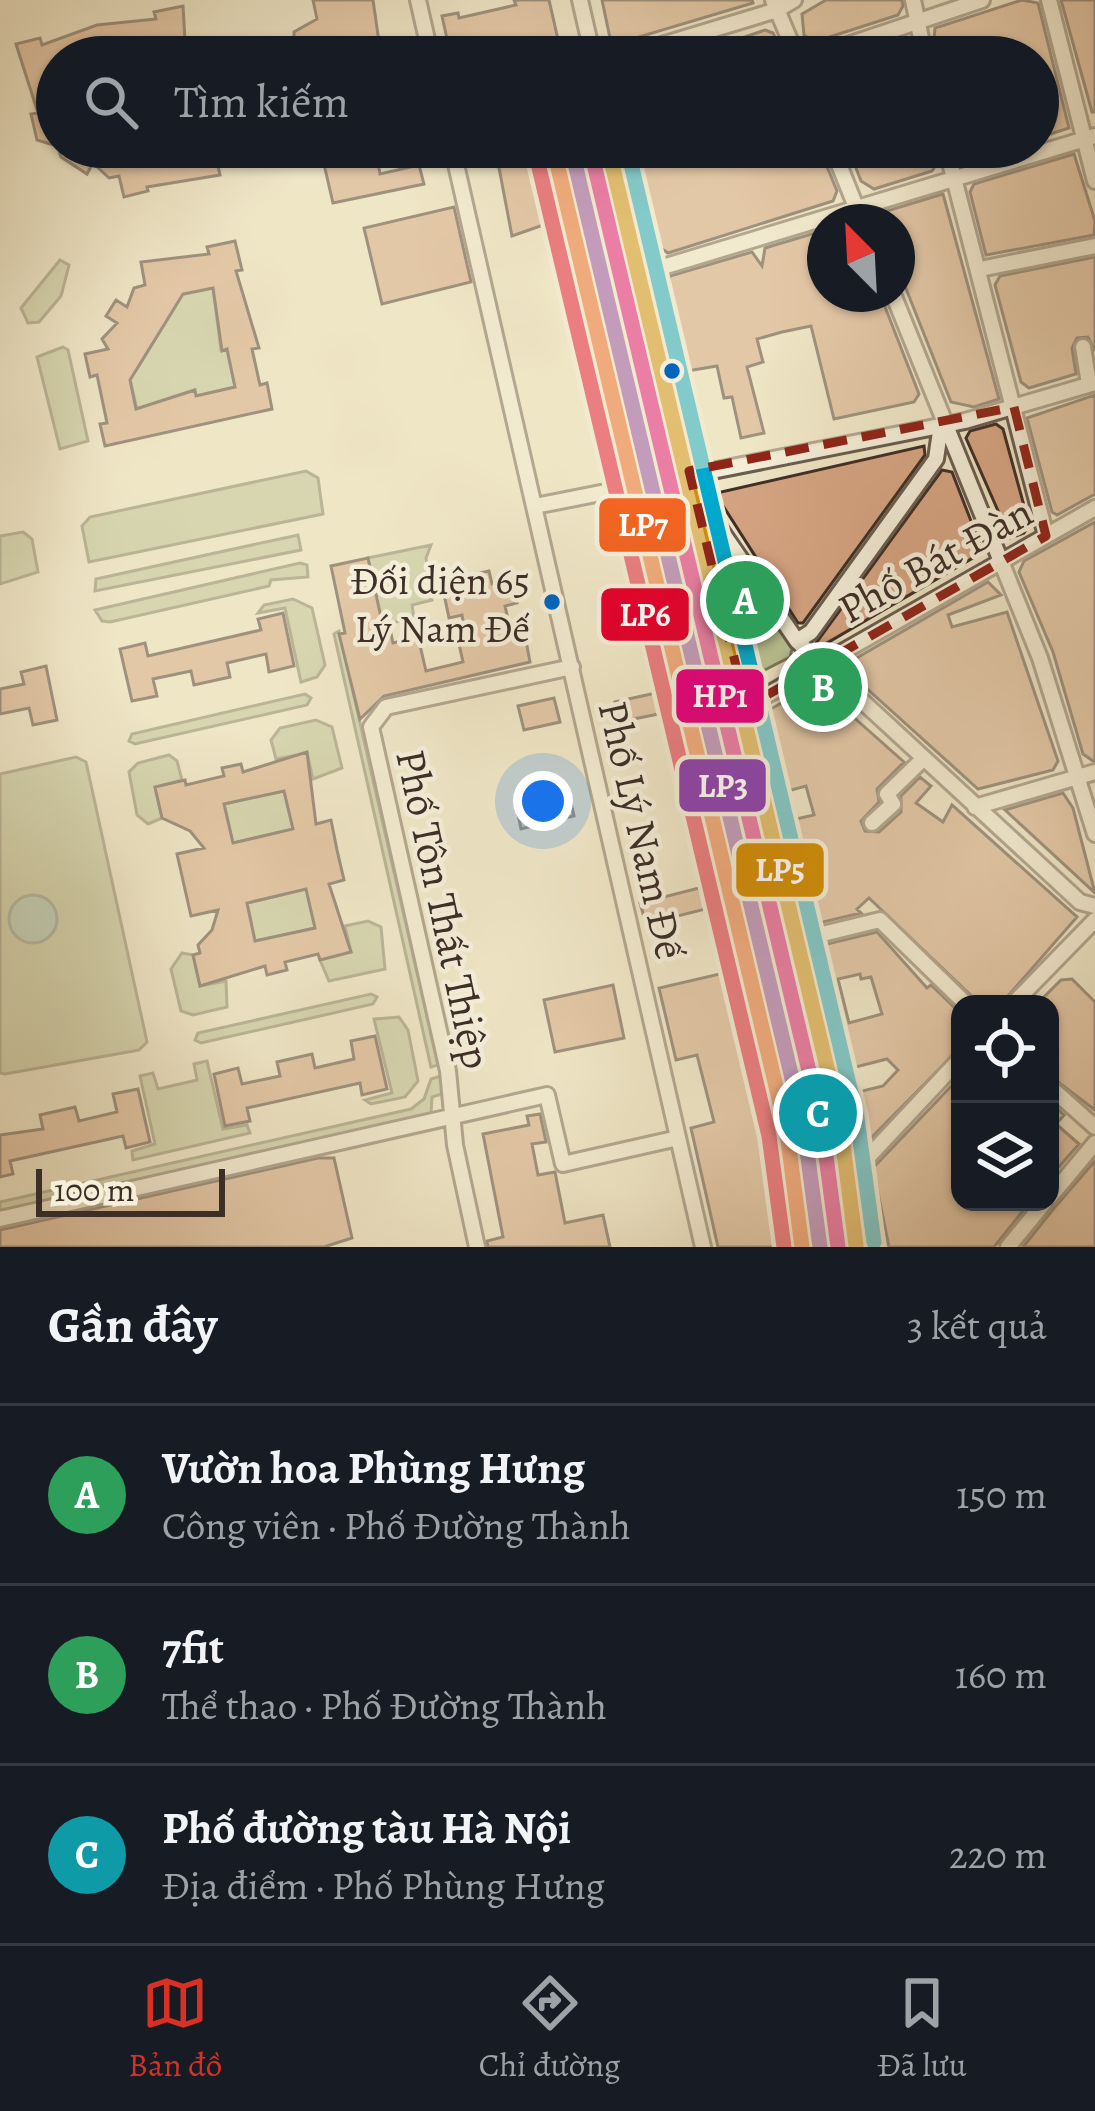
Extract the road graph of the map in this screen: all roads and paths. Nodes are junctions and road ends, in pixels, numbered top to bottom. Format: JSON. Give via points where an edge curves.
{"nodes":[{"id":1,"x":418,"y":0,"type":"edge"},
{"id":2,"x":580,"y":0,"type":"edge"},
{"id":3,"x":794,"y":0,"type":"edge"},
{"id":4,"x":913,"y":0,"type":"edge"},
{"id":5,"x":982,"y":0,"type":"edge"},
{"id":6,"x":1048,"y":0,"type":"edge"},
{"id":7,"x":775,"y":5,"type":"edge"},
{"id":8,"x":917,"y":20,"type":"junction"},
{"id":9,"x":426,"y":36,"type":"edge"},
{"id":10,"x":588,"y":36,"type":"edge"},
{"id":11,"x":684,"y":36,"type":"edge"},
{"id":12,"x":788,"y":36,"type":"edge"},
{"id":13,"x":872,"y":36,"type":"edge"},
{"id":14,"x":920,"y":36,"type":"edge"},
{"id":15,"x":1059,"y":36,"type":"edge"},
{"id":16,"x":1059,"y":36,"type":"edge"},
{"id":17,"x":1090,"y":138,"type":"edge"},
{"id":18,"x":1059,"y":147,"type":"edge"},
{"id":19,"x":457,"y":168,"type":"edge"},
{"id":20,"x":619,"y":168,"type":"edge"},
{"id":21,"x":840,"y":168,"type":"edge"},
{"id":22,"x":954,"y":168,"type":"edge"},
{"id":23,"x":991,"y":168,"type":"edge"},
{"id":24,"x":958,"y":178,"type":"junction"},
{"id":25,"x":1095,"y":182,"type":"edge"},
{"id":26,"x":855,"y":204,"type":"edge"},
{"id":27,"x":886,"y":204,"type":"edge"},
{"id":28,"x":807,"y":228,"type":"edge"},
{"id":29,"x":1095,"y":246,"type":"edge"},
{"id":30,"x":980,"y":268,"type":"junction"},
{"id":31,"x":643,"y":273,"type":"junction"},
{"id":32,"x":901,"y":312,"type":"edge"},
{"id":33,"x":1083,"y":347,"type":"dead end"},
{"id":34,"x":1092,"y":384,"type":"edge"},
{"id":35,"x":1014,"y":407,"type":"junction"},
{"id":36,"x":941,"y":423,"type":"junction"},
{"id":37,"x":689,"y":472,"type":"junction"},
{"id":38,"x":694,"y":490,"type":"junction"},
{"id":39,"x":535,"y":506,"type":"junction"},
{"id":40,"x":1095,"y":508,"type":"edge"},
{"id":41,"x":1046,"y":536,"type":"junction"},
{"id":42,"x":1000,"y":562,"type":"junction"},
{"id":43,"x":797,"y":641,"type":"junction"},
{"id":44,"x":819,"y":663,"type":"junction"},
{"id":45,"x":572,"y":667,"type":"junction"},
{"id":46,"x":746,"y":707,"type":"junction"},
{"id":47,"x":921,"y":761,"type":"junction"},
{"id":48,"x":1095,"y":772,"type":"edge"},
{"id":49,"x":1078,"y":776,"type":"junction"},
{"id":50,"x":975,"y":806,"type":"junction"},
{"id":51,"x":872,"y":823,"type":"dead end"},
{"id":52,"x":1095,"y":834,"type":"edge"},
{"id":53,"x":1095,"y":906,"type":"edge"},
{"id":54,"x":1095,"y":920,"type":"edge"},
{"id":55,"x":802,"y":939,"type":"junction"},
{"id":56,"x":957,"y":995,"type":"edge"},
{"id":57,"x":1022,"y":995,"type":"edge"},
{"id":58,"x":951,"y":1069,"type":"edge"},
{"id":59,"x":1059,"y":1095,"type":"edge"},
{"id":60,"x":452,"y":1117,"type":"junction"},
{"id":61,"x":1095,"y":1127,"type":"edge"},
{"id":62,"x":678,"y":1138,"type":"junction"},
{"id":63,"x":1095,"y":1142,"type":"edge"},
{"id":64,"x":857,"y":1168,"type":"junction"},
{"id":65,"x":1059,"y":1186,"type":"edge"},
{"id":66,"x":1038,"y":1211,"type":"edge"},
{"id":67,"x":0,"y":1219,"type":"edge"},
{"id":68,"x":477,"y":1247,"type":"edge"},
{"id":69,"x":703,"y":1247,"type":"edge"},
{"id":70,"x":874,"y":1247,"type":"edge"},
{"id":71,"x":1008,"y":1247,"type":"edge"}],
"edges":[{"from":1,"to":9,"type":"street"},
{"from":2,"to":10,"type":"street"},
{"from":3,"to":7,"type":"street"},
{"from":4,"to":8,"type":"street"},
{"from":5,"to":8,"type":"street"},
{"from":6,"to":16,"type":"street"},
{"from":7,"to":11,"type":"street"},
{"from":7,"to":12,"type":"street"},
{"from":8,"to":13,"type":"street"},
{"from":8,"to":14,"type":"street"},
{"from":15,"to":17,"type":"street"},
{"from":17,"to":18,"type":"street"},
{"from":17,"to":25,"type":"street"},
{"from":19,"to":39,"type":"street","name":"Phố Lý Nam Đế"},
{"from":20,"to":31,"type":"street"},
{"from":21,"to":26,"type":"street"},
{"from":22,"to":24,"type":"street"},
{"from":23,"to":24,"type":"street"},
{"from":24,"to":27,"type":"street"},
{"from":24,"to":30,"type":"street"},
{"from":28,"to":31,"type":"street"},
{"from":29,"to":30,"type":"street"},
{"from":30,"to":35,"type":"street"},
{"from":31,"to":37,"type":"street"},
{"from":32,"to":36,"type":"street"},
{"from":33,"to":34,"type":"street"},
{"from":34,"to":35,"type":"street"},
{"from":35,"to":36,"type":"street"},
{"from":35,"to":41,"type":"street"},
{"from":36,"to":37,"type":"street"},
{"from":36,"to":42,"type":"street"},
{"from":36,"to":43,"type":"street","via":[[936,459]]},
{"from":37,"to":38,"type":"street"},
{"from":37,"to":39,"type":"street"},
{"from":38,"to":43,"type":"street"},
{"from":38,"to":46,"type":"street"},
{"from":39,"to":45,"type":"street","name":"Phố Lý Nam Đế"},
{"from":40,"to":41,"type":"street","name":"Phố Bát Đàn"},
{"from":41,"to":42,"type":"street","name":"Phố Bát Đàn"},
{"from":42,"to":44,"type":"street","name":"Phố Bát Đàn"},
{"from":42,"to":49,"type":"street"},
{"from":43,"to":44,"type":"street"},
{"from":44,"to":46,"type":"street","name":"Phố Bát Đàn"},
{"from":44,"to":47,"type":"street"},
{"from":45,"to":60,"type":"street","name":"Phố Tôn Thất Thiệp","via":[[386,707],[371,727]]},
{"from":45,"to":62,"type":"street","name":"Phố Lý Nam Đế"},
{"from":46,"to":55,"type":"street"},
{"from":47,"to":50,"type":"street"},
{"from":47,"to":51,"type":"street","via":[[887,794],[893,804]]},
{"from":48,"to":49,"type":"street"},
{"from":49,"to":50,"type":"street"},
{"from":49,"to":52,"type":"street"},
{"from":50,"to":53,"type":"street","via":[[1080,902]]},
{"from":54,"to":57,"type":"street"},
{"from":55,"to":56,"type":"street","via":[[880,920]]},
{"from":55,"to":64,"type":"street"},
{"from":58,"to":64,"type":"street"},
{"from":59,"to":61,"type":"street"},
{"from":60,"to":62,"type":"street","via":[[547,1095],[563,1164]]},
{"from":60,"to":67,"type":"street"},
{"from":60,"to":68,"type":"street","name":"Phố Tôn Thất Thiệp"},
{"from":62,"to":69,"type":"street","name":"Phố Lý Nam Đế"},
{"from":63,"to":65,"type":"street"},
{"from":64,"to":70,"type":"street"},
{"from":66,"to":71,"type":"street"}]}
